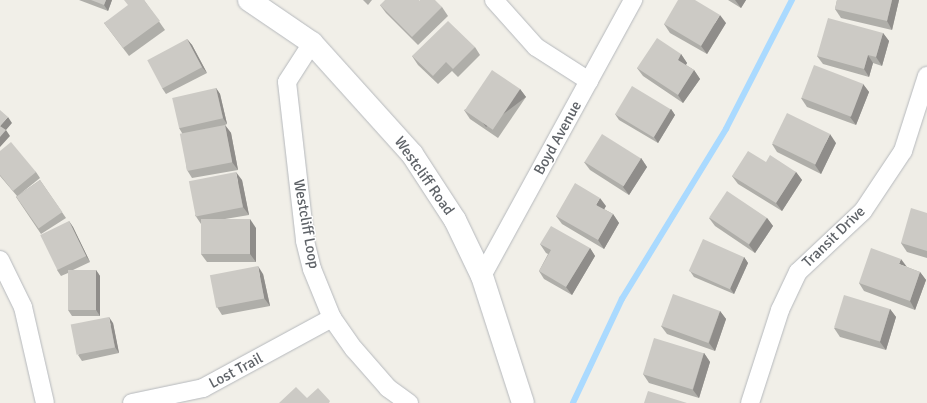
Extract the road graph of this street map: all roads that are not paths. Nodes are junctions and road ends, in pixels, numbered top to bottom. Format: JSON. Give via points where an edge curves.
{"nodes":[{"id":1,"x":250,"y":0,"type":"edge"},
{"id":2,"x":494,"y":0,"type":"edge"},
{"id":3,"x":633,"y":0,"type":"edge"},
{"id":4,"x":312,"y":43,"type":"junction"},
{"id":5,"x":927,"y":76,"type":"edge"},
{"id":6,"x":589,"y":81,"type":"junction"},
{"id":7,"x":0,"y":260,"type":"edge"},
{"id":8,"x":482,"y":276,"type":"junction"},
{"id":9,"x":332,"y":318,"type":"junction"},
{"id":10,"x":45,"y":403,"type":"edge"},
{"id":11,"x":132,"y":403,"type":"edge"},
{"id":12,"x":409,"y":403,"type":"edge"},
{"id":13,"x":523,"y":403,"type":"edge"},
{"id":14,"x":750,"y":403,"type":"edge"}],
"edges":[{"from":1,"to":4,"type":"street","name":"Westcliff Road"},
{"from":2,"to":6,"type":"street","via":[[536,47]]},
{"from":3,"to":6,"type":"street","name":"Boyd Avenue"},
{"from":4,"to":8,"type":"street","name":"Westcliff Road","via":[[412,154],[455,220]]},
{"from":4,"to":9,"type":"street","name":"Westcliff Loop","via":[[287,82],[288,104],[306,241],[312,269]]},
{"from":5,"to":14,"type":"street","name":"Transit Drive","via":[[903,151],[863,211],[798,272],[780,310]]},
{"from":6,"to":8,"type":"street","name":"Boyd Avenue"},
{"from":7,"to":10,"type":"street","via":[[23,307]]},
{"from":8,"to":13,"type":"street","name":"Westcliff Road"},
{"from":9,"to":11,"type":"street","name":"Lost Trail","via":[[203,388]]},
{"from":9,"to":12,"type":"street","name":"Westcliff Loop","via":[[354,349],[388,388]]}]}
